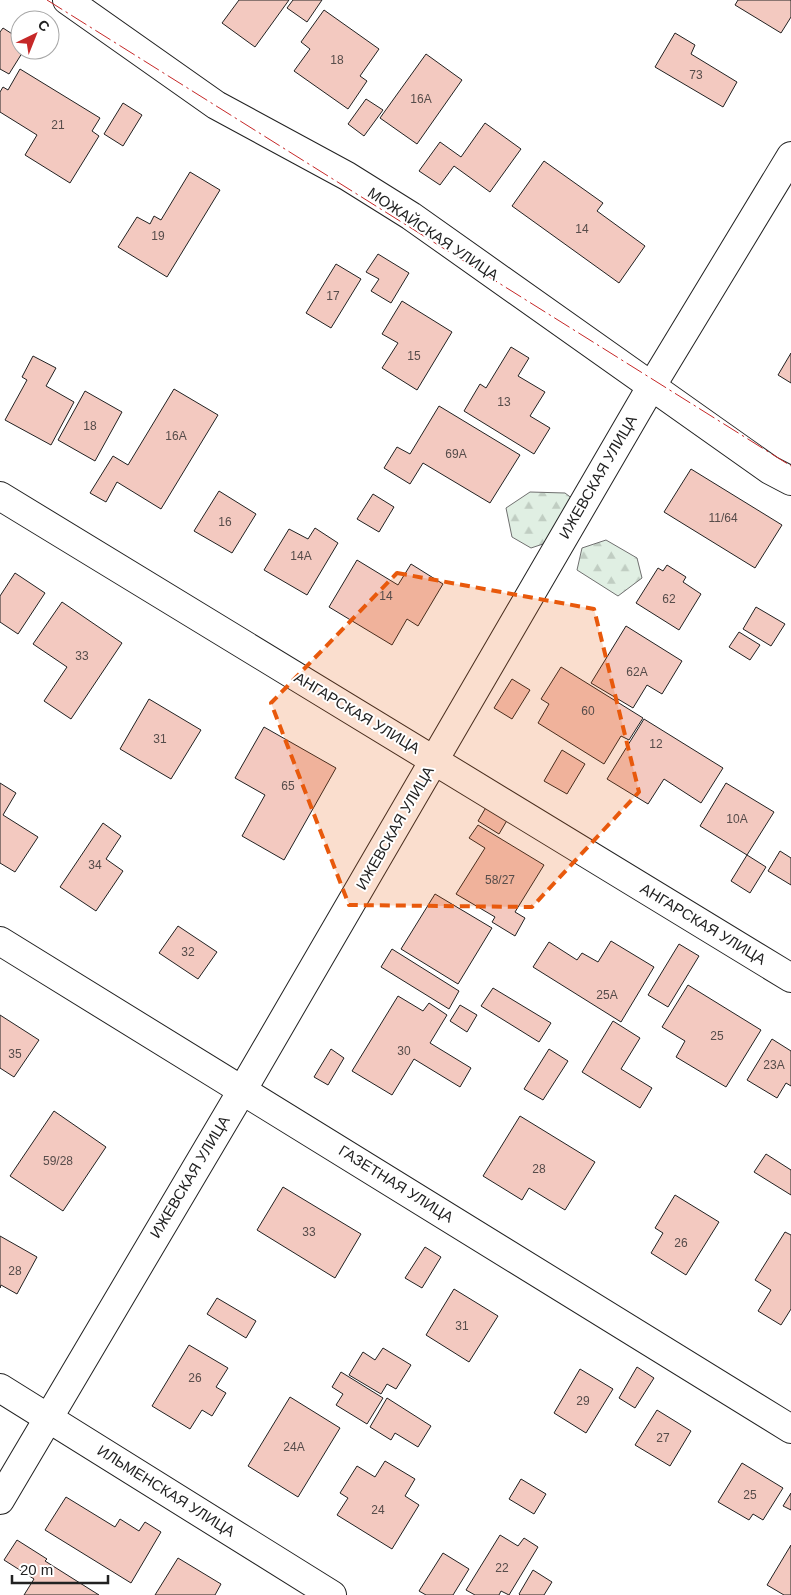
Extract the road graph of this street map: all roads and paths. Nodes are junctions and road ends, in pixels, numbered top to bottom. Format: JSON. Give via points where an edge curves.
{"nodes":[{"id":1,"x":67,"y":0,"type":"edge"},
{"id":2,"x":791,"y":156,"type":"edge"},
{"id":3,"x":651,"y":386,"type":"junction"},
{"id":4,"x":791,"y":481,"type":"edge"},
{"id":5,"x":0,"y":496,"type":"edge"},
{"id":6,"x":434,"y":760,"type":"junction"},
{"id":7,"x":0,"y":941,"type":"edge"},
{"id":8,"x":791,"y":978,"type":"edge"},
{"id":9,"x":243,"y":1090,"type":"junction"},
{"id":10,"x":0,"y":1388,"type":"edge"},
{"id":11,"x":48,"y":1417,"type":"junction"},
{"id":12,"x":791,"y":1430,"type":"edge"},
{"id":13,"x":0,"y":1500,"type":"edge"},
{"id":14,"x":332,"y":1595,"type":"edge"}],
"edges":[{"from":1,"to":3,"type":"street","name":"МОЖАЙСКАЯ УЛИЦА","via":[[216,105],[347,176],[411,216]]},
{"from":2,"to":3,"type":"street","name":"ИЖЕВСКАЯ УЛИЦА"},
{"from":3,"to":4,"type":"street","name":"МОЖАЙСКАЯ УЛИЦА","via":[[770,470]]},
{"from":3,"to":6,"type":"street","name":"ИЖЕВСКАЯ УЛИЦА"},
{"from":5,"to":6,"type":"street","name":"АНГАРСКАЯ УЛИЦА"},
{"from":6,"to":8,"type":"street","name":"АНГАРСКАЯ УЛИЦА"},
{"from":6,"to":9,"type":"street","name":"ИЖЕВСКАЯ УЛИЦА"},
{"from":7,"to":9,"type":"street","name":"ГАЗЕТНАЯ УЛИЦА"},
{"from":9,"to":11,"type":"street","name":"ИЖЕВСКАЯ УЛИЦА"},
{"from":9,"to":12,"type":"street","name":"ГАЗЕТНАЯ УЛИЦА"},
{"from":10,"to":11,"type":"street","name":"ИЛЬМЕНСКАЯ УЛИЦА"},
{"from":11,"to":13,"type":"street","name":"ИЖЕВСКАЯ УЛИЦА"},
{"from":11,"to":14,"type":"street","name":"ИЛЬМЕНСКАЯ УЛИЦА"}]}
